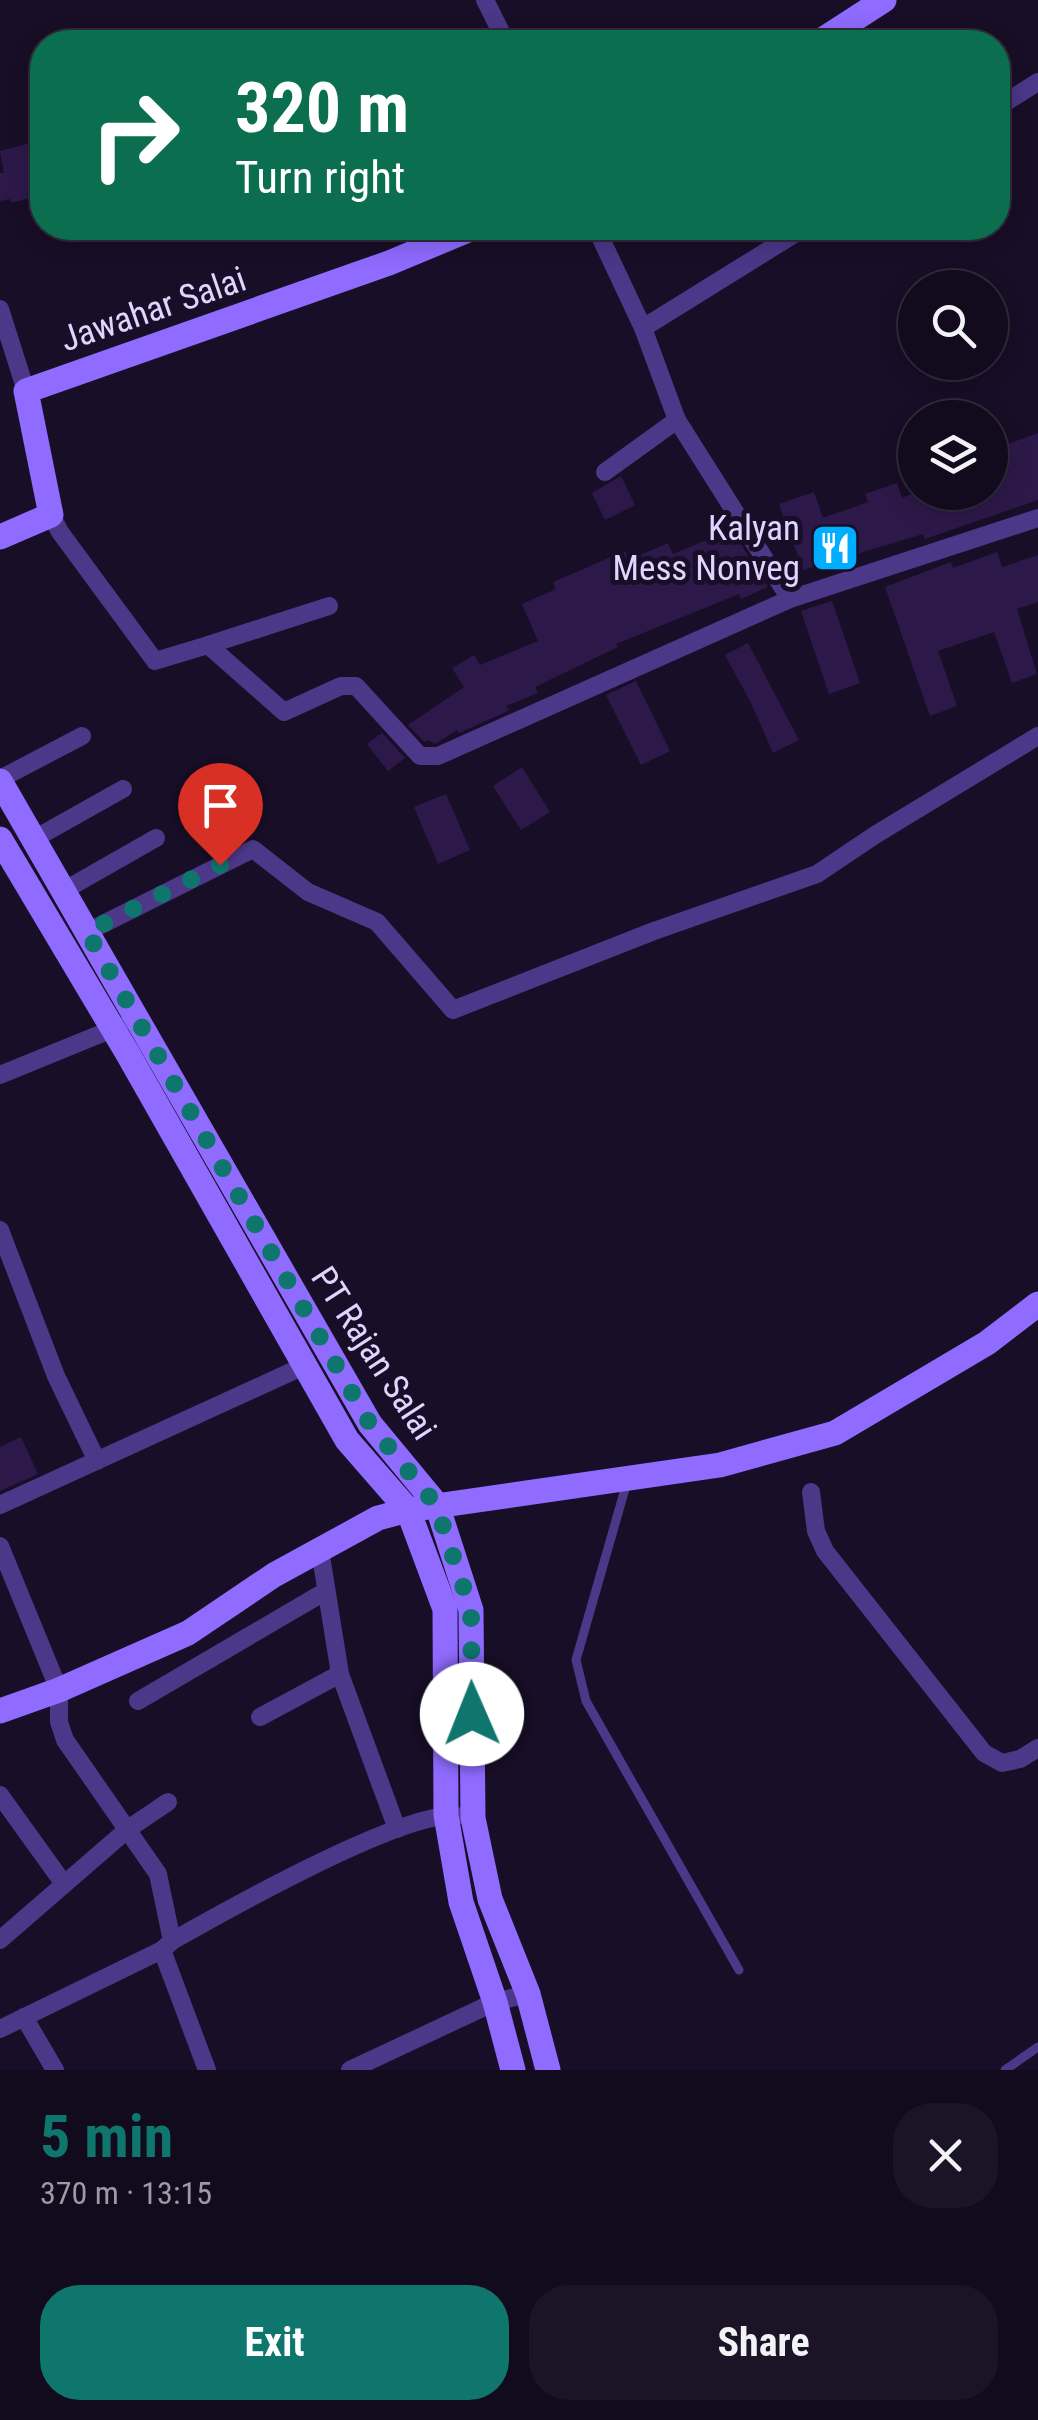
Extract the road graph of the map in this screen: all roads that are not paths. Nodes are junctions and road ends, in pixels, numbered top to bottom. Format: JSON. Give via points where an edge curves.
{"nodes":[{"id":1,"x":485,"y":0,"type":"edge"},
{"id":2,"x":884,"y":0,"type":"edge"},
{"id":3,"x":500,"y":30,"type":"edge"},
{"id":4,"x":838,"y":30,"type":"edge"},
{"id":5,"x":1038,"y":82,"type":"edge"},
{"id":6,"x":1010,"y":100,"type":"edge"},
{"id":7,"x":444,"y":240,"type":"edge"},
{"id":8,"x":602,"y":240,"type":"edge"},
{"id":9,"x":785,"y":240,"type":"edge"},
{"id":10,"x":0,"y":309,"type":"edge"},
{"id":11,"x":644,"y":328,"type":"junction"},
{"id":12,"x":26,"y":391,"type":"junction"},
{"id":13,"x":677,"y":420,"type":"junction"},
{"id":14,"x":604,"y":472,"type":"dead end"},
{"id":15,"x":51,"y":515,"type":"junction"},
{"id":16,"x":1038,"y":518,"type":"edge"},
{"id":17,"x":0,"y":537,"type":"edge"},
{"id":18,"x":790,"y":599,"type":"junction"},
{"id":19,"x":330,"y":606,"type":"dead end"},
{"id":20,"x":208,"y":645,"type":"junction"},
{"id":21,"x":82,"y":736,"type":"dead end"},
{"id":22,"x":1038,"y":736,"type":"edge"},
{"id":23,"x":0,"y":780,"type":"edge"},
{"id":24,"x":123,"y":790,"type":"dead end"},
{"id":25,"x":156,"y":838,"type":"dead end"},
{"id":26,"x":34,"y":839,"type":"junction"},
{"id":27,"x":0,"y":840,"type":"edge"},
{"id":28,"x":64,"y":891,"type":"junction"},
{"id":29,"x":87,"y":932,"type":"junction"},
{"id":30,"x":124,"y":1024,"type":"junction"},
{"id":31,"x":0,"y":1074,"type":"edge"},
{"id":32,"x":0,"y":1230,"type":"edge"},
{"id":33,"x":246,"y":1236,"type":"junction"},
{"id":34,"x":1038,"y":1304,"type":"edge"},
{"id":35,"x":306,"y":1365,"type":"junction"},
{"id":36,"x":97,"y":1461,"type":"junction"},
{"id":37,"x":629,"y":1477,"type":"junction"},
{"id":38,"x":811,"y":1492,"type":"dead end"},
{"id":39,"x":0,"y":1505,"type":"edge"},
{"id":40,"x":436,"y":1505,"type":"junction"},
{"id":41,"x":408,"y":1510,"type":"junction"},
{"id":42,"x":0,"y":1546,"type":"edge"},
{"id":43,"x":320,"y":1550,"type":"junction"},
{"id":44,"x":326,"y":1591,"type":"junction"},
{"id":45,"x":340,"y":1674,"type":"junction"},
{"id":46,"x":58,"y":1690,"type":"junction"},
{"id":47,"x":138,"y":1700,"type":"dead end"},
{"id":48,"x":0,"y":1711,"type":"edge"},
{"id":49,"x":260,"y":1717,"type":"dead end"},
{"id":50,"x":1038,"y":1748,"type":"edge"},
{"id":51,"x":0,"y":1795,"type":"edge"},
{"id":52,"x":168,"y":1802,"type":"dead end"},
{"id":53,"x":446,"y":1815,"type":"junction"},
{"id":54,"x":472,"y":1818,"type":"junction"},
{"id":55,"x":128,"y":1829,"type":"junction"},
{"id":56,"x":396,"y":1829,"type":"junction"},
{"id":57,"x":64,"y":1884,"type":"junction"},
{"id":58,"x":0,"y":1940,"type":"edge"},
{"id":59,"x":167,"y":1946,"type":"junction"},
{"id":60,"x":739,"y":1970,"type":"dead end"},
{"id":61,"x":528,"y":1994,"type":"junction"},
{"id":62,"x":495,"y":2002,"type":"junction"},
{"id":63,"x":24,"y":2017,"type":"junction"},
{"id":64,"x":0,"y":2029,"type":"edge"},
{"id":65,"x":1038,"y":2048,"type":"edge"},
{"id":66,"x":55,"y":2070,"type":"edge"},
{"id":67,"x":207,"y":2070,"type":"edge"},
{"id":68,"x":350,"y":2070,"type":"edge"},
{"id":69,"x":512,"y":2070,"type":"edge"},
{"id":70,"x":548,"y":2070,"type":"edge"},
{"id":71,"x":1005,"y":2070,"type":"edge"}],
"edges":[{"from":1,"to":3,"type":"street"},
{"from":2,"to":4,"type":"main road"},
{"from":5,"to":6,"type":"street"},
{"from":7,"to":12,"type":"main road","name":"Jawahar Salai"},
{"from":8,"to":11,"type":"street"},
{"from":9,"to":11,"type":"street"},
{"from":10,"to":12,"type":"street"},
{"from":11,"to":13,"type":"street"},
{"from":12,"to":15,"type":"main road","name":"Jawahar Salai"},
{"from":13,"to":14,"type":"street"},
{"from":13,"to":18,"type":"street"},
{"from":15,"to":17,"type":"main road"},
{"from":15,"to":20,"type":"street","via":[[155,662]]},
{"from":16,"to":18,"type":"street"},
{"from":18,"to":20,"type":"street","via":[[438,756],[420,756],[356,686],[341,686],[284,712]]},
{"from":19,"to":20,"type":"street"},
{"from":21,"to":23,"type":"street"},
{"from":22,"to":29,"type":"street","via":[[818,874],[453,1010],[377,922],[308,892],[253,848]]},
{"from":23,"to":26,"type":"main road","name":"PT Rajan Salai"},
{"from":24,"to":26,"type":"street"},
{"from":25,"to":28,"type":"street"},
{"from":26,"to":28,"type":"main road","name":"PT Rajan Salai"},
{"from":27,"to":30,"type":"main road","name":"PT Rajan Salai"},
{"from":28,"to":29,"type":"main road","name":"PT Rajan Salai"},
{"from":29,"to":30,"type":"main road","name":"PT Rajan Salai"},
{"from":30,"to":31,"type":"street"},
{"from":30,"to":33,"type":"main road","name":"PT Rajan Salai"},
{"from":32,"to":36,"type":"street"},
{"from":33,"to":35,"type":"main road","name":"PT Rajan Salai"},
{"from":33,"to":40,"type":"main road","name":"PT Rajan Salai","via":[[370,1424]]},
{"from":34,"to":37,"type":"main road","via":[[987,1343],[835,1433],[720,1465]]},
{"from":35,"to":36,"type":"street"},
{"from":35,"to":41,"type":"main road","name":"PT Rajan Salai","via":[[347,1440]]},
{"from":36,"to":39,"type":"street"},
{"from":37,"to":40,"type":"main road"},
{"from":37,"to":60,"type":"lane","via":[[576,1660],[578,1678]]},
{"from":38,"to":50,"type":"street","via":[[825,1550],[984,1753],[1002,1763]]},
{"from":40,"to":41,"type":"main road"},
{"from":40,"to":54,"type":"main road","name":"PT Rajan Salai","via":[[471,1610]]},
{"from":41,"to":43,"type":"main road","via":[[378,1518]]},
{"from":41,"to":53,"type":"main road","name":"PT Rajan Salai","via":[[445,1609]]},
{"from":42,"to":46,"type":"street"},
{"from":43,"to":44,"type":"street"},
{"from":43,"to":46,"type":"main road","via":[[188,1633]]},
{"from":44,"to":45,"type":"street"},
{"from":44,"to":47,"type":"street"},
{"from":45,"to":49,"type":"street"},
{"from":45,"to":56,"type":"street"},
{"from":46,"to":48,"type":"main road"},
{"from":46,"to":55,"type":"street","via":[[65,1740]]},
{"from":51,"to":57,"type":"street"},
{"from":52,"to":55,"type":"street"},
{"from":53,"to":54,"type":"street"},
{"from":53,"to":56,"type":"street"},
{"from":53,"to":62,"type":"main road","name":"PT Rajan Salai","via":[[461,1902]]},
{"from":54,"to":61,"type":"main road","name":"PT Rajan Salai","via":[[490,1898]]},
{"from":55,"to":57,"type":"street"},
{"from":55,"to":59,"type":"street","via":[[165,1892]]},
{"from":56,"to":59,"type":"street","via":[[253,1896]]},
{"from":57,"to":58,"type":"street"},
{"from":59,"to":63,"type":"street"},
{"from":59,"to":67,"type":"street"},
{"from":61,"to":62,"type":"street"},
{"from":61,"to":70,"type":"main road","name":"PT Rajan Salai"},
{"from":62,"to":68,"type":"street"},
{"from":62,"to":69,"type":"main road","name":"PT Rajan Salai"},
{"from":63,"to":64,"type":"street"},
{"from":63,"to":66,"type":"street"},
{"from":65,"to":71,"type":"lane"}]}
